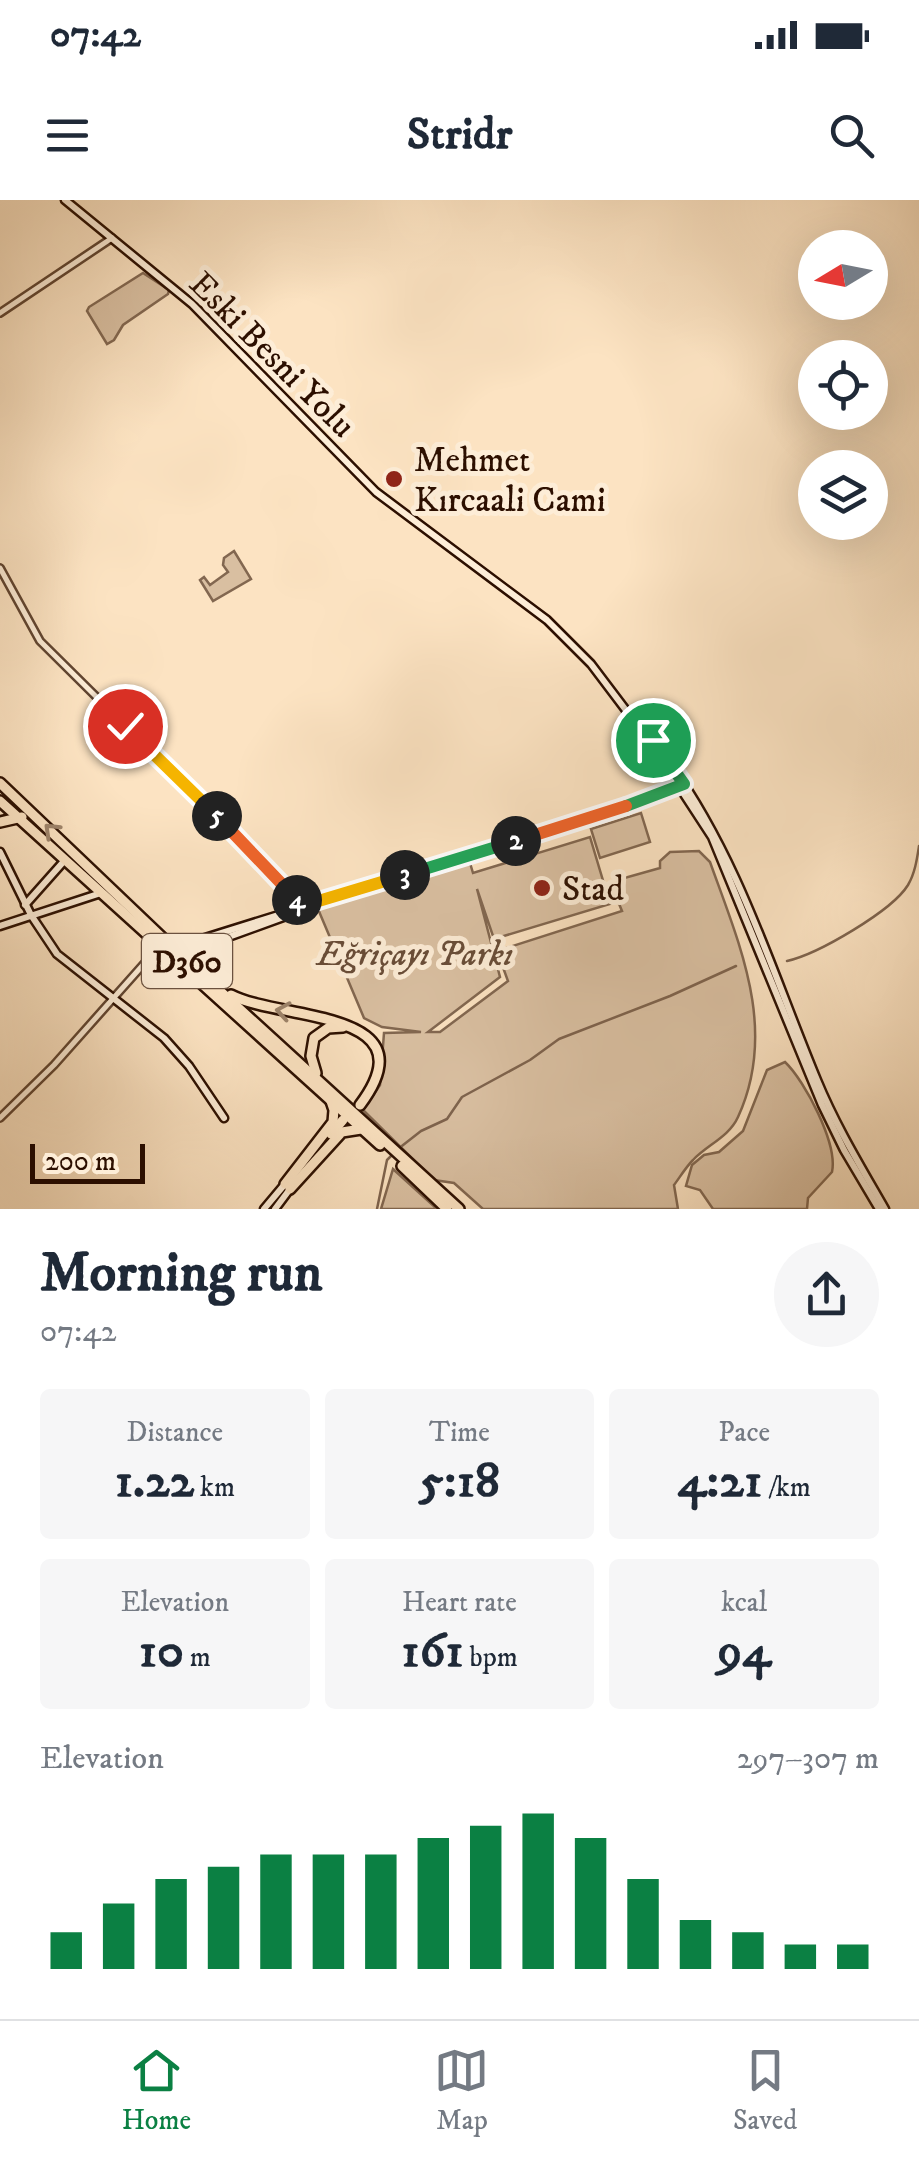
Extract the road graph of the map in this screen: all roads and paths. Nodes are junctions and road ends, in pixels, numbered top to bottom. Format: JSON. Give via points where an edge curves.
{"nodes":[{"id":1,"x":65,"y":200,"type":"edge"},
{"id":2,"x":112,"y":238,"type":"junction"},
{"id":3,"x":0,"y":312,"type":"edge"},
{"id":4,"x":0,"y":568,"type":"edge"},
{"id":5,"x":684,"y":788,"type":"junction"},
{"id":6,"x":2,"y":792,"type":"edge"},
{"id":7,"x":26,"y":807,"type":"junction"},
{"id":8,"x":18,"y":818,"type":"junction"},
{"id":9,"x":0,"y":822,"type":"edge"},
{"id":10,"x":0,"y":852,"type":"edge"},
{"id":11,"x":65,"y":860,"type":"junction"},
{"id":12,"x":102,"y":893,"type":"junction"},
{"id":13,"x":323,"y":900,"type":"junction"},
{"id":14,"x":25,"y":904,"type":"junction"},
{"id":15,"x":302,"y":906,"type":"junction"},
{"id":16,"x":31,"y":915,"type":"junction"},
{"id":17,"x":0,"y":926,"type":"edge"},
{"id":18,"x":211,"y":942,"type":"junction"},
{"id":19,"x":160,"y":945,"type":"junction"},
{"id":20,"x":173,"y":948,"type":"junction"},
{"id":21,"x":182,"y":956,"type":"junction"},
{"id":22,"x":215,"y":986,"type":"junction"},
{"id":23,"x":114,"y":997,"type":"junction"},
{"id":24,"x":320,"y":1080,"type":"junction"},
{"id":25,"x":329,"y":1098,"type":"junction"},
{"id":26,"x":0,"y":1118,"type":"edge"},
{"id":27,"x":224,"y":1118,"type":"dead end"},
{"id":28,"x":344,"y":1121,"type":"dead end"},
{"id":29,"x":364,"y":1130,"type":"junction"},
{"id":30,"x":376,"y":1137,"type":"junction"},
{"id":31,"x":405,"y":1165,"type":"junction"},
{"id":32,"x":288,"y":1187,"type":"junction"},
{"id":33,"x":264,"y":1209,"type":"edge"},
{"id":34,"x":275,"y":1209,"type":"edge"},
{"id":35,"x":448,"y":1209,"type":"edge"},
{"id":36,"x":459,"y":1209,"type":"edge"},
{"id":37,"x":882,"y":1209,"type":"edge"}],
"edges":[{"from":1,"to":2,"type":"main road","name":"Eski Besni Yolu"},
{"from":2,"to":3,"type":"street"},
{"from":2,"to":5,"type":"main road","name":"Eski Besni Yolu","via":[[192,304],[376,492],[572,636]]},
{"from":4,"to":15,"type":"street","via":[[38,638]]},
{"from":5,"to":13,"type":"main road"},
{"from":5,"to":37,"type":"main road","name":"Eski Besni Yolu","via":[[721,843],[837,1125]]},
{"from":6,"to":7,"type":"highway","number":"D360"},
{"from":6,"to":8,"type":"highway","number":"D360"},
{"from":7,"to":8,"type":"highway"},
{"from":20,"to":7,"type":"highway","number":"D360","one_way":true},
{"from":8,"to":9,"type":"highway"},
{"from":8,"to":11,"type":"highway","number":"D360"},
{"from":10,"to":14,"type":"main road"},
{"from":11,"to":12,"type":"highway","number":"D360"},
{"from":11,"to":14,"type":"main road"},
{"from":12,"to":16,"type":"main road"},
{"from":12,"to":19,"type":"highway","number":"D360"},
{"from":13,"to":15,"type":"main road"},
{"from":13,"to":18,"type":"main road"},
{"from":14,"to":16,"type":"main road"},
{"from":15,"to":20,"type":"main road"},
{"from":16,"to":17,"type":"main road"},
{"from":16,"to":23,"type":"main road","via":[[57,954]]},
{"from":18,"to":21,"type":"main road"},
{"from":18,"to":22,"type":"highway","via":[[204,959]]},
{"from":19,"to":23,"type":"street"},
{"from":19,"to":25,"type":"highway","number":"D360"},
{"from":20,"to":21,"type":"highway","number":"D360"},
{"from":21,"to":22,"type":"highway","number":"D360"},
{"from":22,"to":24,"type":"highway","number":"D360"},
{"from":24,"to":22,"type":"highway","one_way":true,"via":[[311,1056],[314,1038],[334,1026],[362,1034],[376,1066],[358,1104],[376,1083],[380,1064],[364,1032],[258,1006]]},
{"from":23,"to":26,"type":"street"},
{"from":23,"to":27,"type":"main road","via":[[178,1052]]},
{"from":24,"to":30,"type":"highway","number":"D360"},
{"from":25,"to":29,"type":"highway","number":"D360"},
{"from":25,"to":32,"type":"highway","via":[[333,1122]]},
{"from":28,"to":32,"type":"highway"},
{"from":29,"to":30,"type":"highway","number":"D360"},
{"from":29,"to":32,"type":"highway","via":[[342,1132]]},
{"from":30,"to":31,"type":"highway","number":"D360"},
{"from":31,"to":35,"type":"highway","number":"D360"},
{"from":31,"to":36,"type":"highway","number":"D360"},
{"from":32,"to":33,"type":"main road"},
{"from":32,"to":34,"type":"main road"}]}
